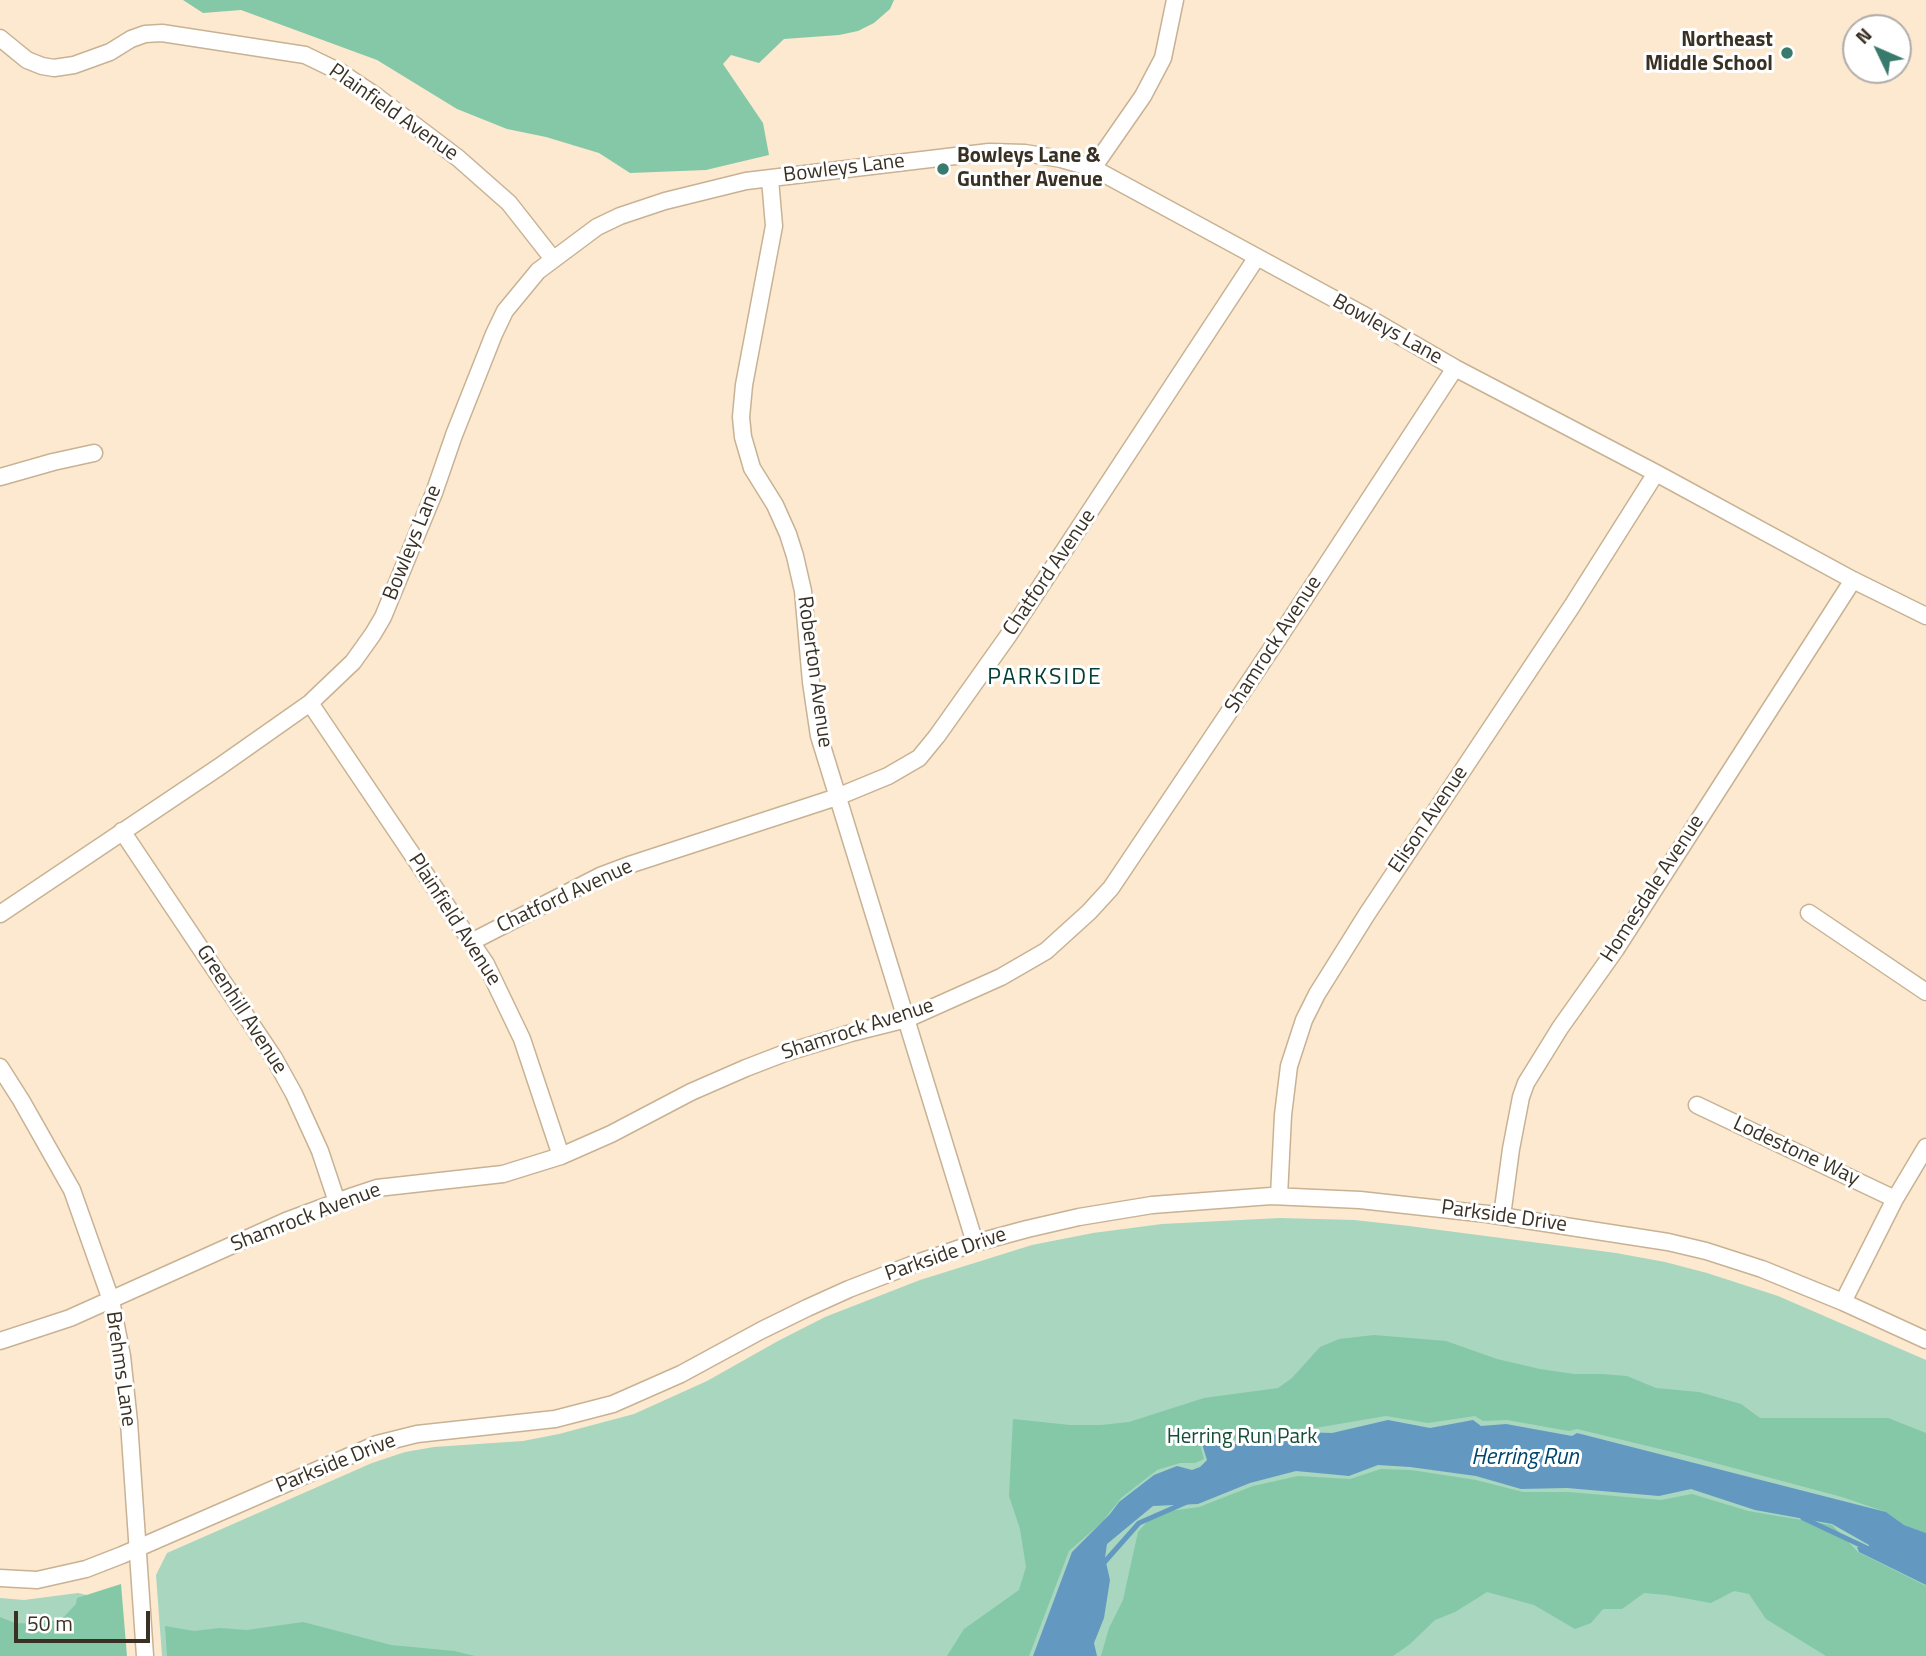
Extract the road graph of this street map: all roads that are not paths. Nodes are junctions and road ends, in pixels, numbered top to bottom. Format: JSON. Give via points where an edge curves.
{"nodes":[{"id":1,"x":1175,"y":0,"type":"edge"},
{"id":2,"x":0,"y":38,"type":"edge"},
{"id":3,"x":1093,"y":168,"type":"junction"},
{"id":4,"x":771,"y":179,"type":"junction"},
{"id":5,"x":1256,"y":257,"type":"junction"},
{"id":6,"x":553,"y":259,"type":"junction"},
{"id":7,"x":1455,"y":368,"type":"junction"},
{"id":8,"x":94,"y":453,"type":"dead end"},
{"id":9,"x":1656,"y":473,"type":"junction"},
{"id":10,"x":0,"y":477,"type":"edge"},
{"id":11,"x":1853,"y":580,"type":"junction"},
{"id":12,"x":1926,"y":616,"type":"edge"},
{"id":13,"x":310,"y":703,"type":"junction"},
{"id":14,"x":837,"y":797,"type":"junction"},
{"id":15,"x":122,"y":831,"type":"junction"},
{"id":16,"x":1809,"y":913,"type":"dead end"},
{"id":17,"x":0,"y":914,"type":"edge"},
{"id":18,"x":471,"y":942,"type":"junction"},
{"id":19,"x":1926,"y":992,"type":"edge"},
{"id":20,"x":907,"y":1019,"type":"junction"},
{"id":21,"x":0,"y":1067,"type":"edge"},
{"id":22,"x":1697,"y":1105,"type":"dead end"},
{"id":23,"x":1926,"y":1147,"type":"edge"},
{"id":24,"x":561,"y":1156,"type":"junction"},
{"id":25,"x":1279,"y":1196,"type":"junction"},
{"id":26,"x":1895,"y":1199,"type":"junction"},
{"id":27,"x":337,"y":1202,"type":"junction"},
{"id":28,"x":1502,"y":1216,"type":"junction"},
{"id":29,"x":975,"y":1242,"type":"junction"},
{"id":30,"x":111,"y":1300,"type":"junction"},
{"id":31,"x":1843,"y":1302,"type":"junction"},
{"id":32,"x":1926,"y":1340,"type":"edge"},
{"id":33,"x":0,"y":1341,"type":"edge"},
{"id":34,"x":138,"y":1548,"type":"junction"},
{"id":35,"x":0,"y":1578,"type":"edge"},
{"id":36,"x":144,"y":1651,"type":"edge"}],
"edges":[{"from":1,"to":3,"type":"street","via":[[1163,58],[1143,96]]},
{"from":2,"to":6,"type":"street","name":"Plainfield Avenue","via":[[27,60],[54,68],[110,52],[145,34],[162,33],[305,55],[376,96],[468,167],[509,203]]},
{"from":3,"to":4,"type":"street","name":"Bowleys Lane","via":[[1025,153],[989,152]]},
{"from":3,"to":5,"type":"street","name":"Bowleys Lane"},
{"from":4,"to":6,"type":"street","name":"Bowleys Lane","via":[[732,184],[620,216]]},
{"from":4,"to":14,"type":"street","name":"Roberton Avenue","via":[[774,226],[741,417],[752,468],[775,505],[795,556],[819,736]]},
{"from":5,"to":7,"type":"street","name":"Bowleys Lane"},
{"from":5,"to":14,"type":"street","name":"Chatford Avenue","via":[[1008,636],[937,736],[906,766]]},
{"from":6,"to":13,"type":"street","name":"Bowleys Lane","via":[[505,311],[494,334],[383,617],[353,662]]},
{"from":7,"to":9,"type":"street","name":"Bowleys Lane"},
{"from":7,"to":20,"type":"street","name":"Shamrock Avenue","via":[[1111,888],[1045,951],[1001,977]]},
{"from":8,"to":10,"type":"street"},
{"from":9,"to":11,"type":"street","name":"Bowleys Lane"},
{"from":9,"to":25,"type":"street","name":"Elison Avenue","via":[[1317,994],[1289,1066]]},
{"from":11,"to":12,"type":"street","name":"Bowleys Lane"},
{"from":11,"to":28,"type":"street","name":"Homesdale Avenue","via":[[1527,1083],[1517,1115]]},
{"from":13,"to":15,"type":"street","name":"Bowleys Lane"},
{"from":13,"to":18,"type":"street","name":"Plainfield Avenue"},
{"from":14,"to":18,"type":"street","name":"Chatford Avenue","via":[[600,876]]},
{"from":14,"to":20,"type":"street","name":"Roberton Avenue"},
{"from":15,"to":17,"type":"street","name":"Bowleys Lane"},
{"from":15,"to":27,"type":"street","name":"Greenhill Avenue","via":[[274,1058],[320,1151]]},
{"from":16,"to":19,"type":"street"},
{"from":18,"to":24,"type":"street","name":"Plainfield Avenue","via":[[522,1039]]},
{"from":20,"to":24,"type":"street","name":"Shamrock Avenue","via":[[746,1068]]},
{"from":20,"to":29,"type":"street","name":"Roberton Avenue"},
{"from":21,"to":30,"type":"street","name":"Brehms Lane","via":[[72,1190]]},
{"from":22,"to":26,"type":"street","name":"Lodestone Way"},
{"from":23,"to":26,"type":"street"},
{"from":24,"to":27,"type":"street","name":"Shamrock Avenue","via":[[503,1174],[376,1188]]},
{"from":25,"to":28,"type":"street","name":"Parkside Drive"},
{"from":25,"to":29,"type":"street","name":"Parkside Drive","via":[[1152,1205]]},
{"from":26,"to":31,"type":"street"},
{"from":27,"to":30,"type":"street","name":"Shamrock Avenue"},
{"from":28,"to":31,"type":"street","name":"Parkside Drive","via":[[1693,1248],[1762,1269]]},
{"from":29,"to":34,"type":"street","name":"Parkside Drive","via":[[839,1293],[613,1404],[555,1419],[417,1434],[377,1444]]},
{"from":30,"to":33,"type":"street","name":"Shamrock Avenue"},
{"from":30,"to":34,"type":"street","name":"Brehms Lane","via":[[122,1356]]},
{"from":31,"to":32,"type":"street","name":"Parkside Drive"},
{"from":34,"to":35,"type":"street","name":"Parkside Drive","via":[[58,1576]]},
{"from":34,"to":36,"type":"street","name":"Brehms Lane"}]}
